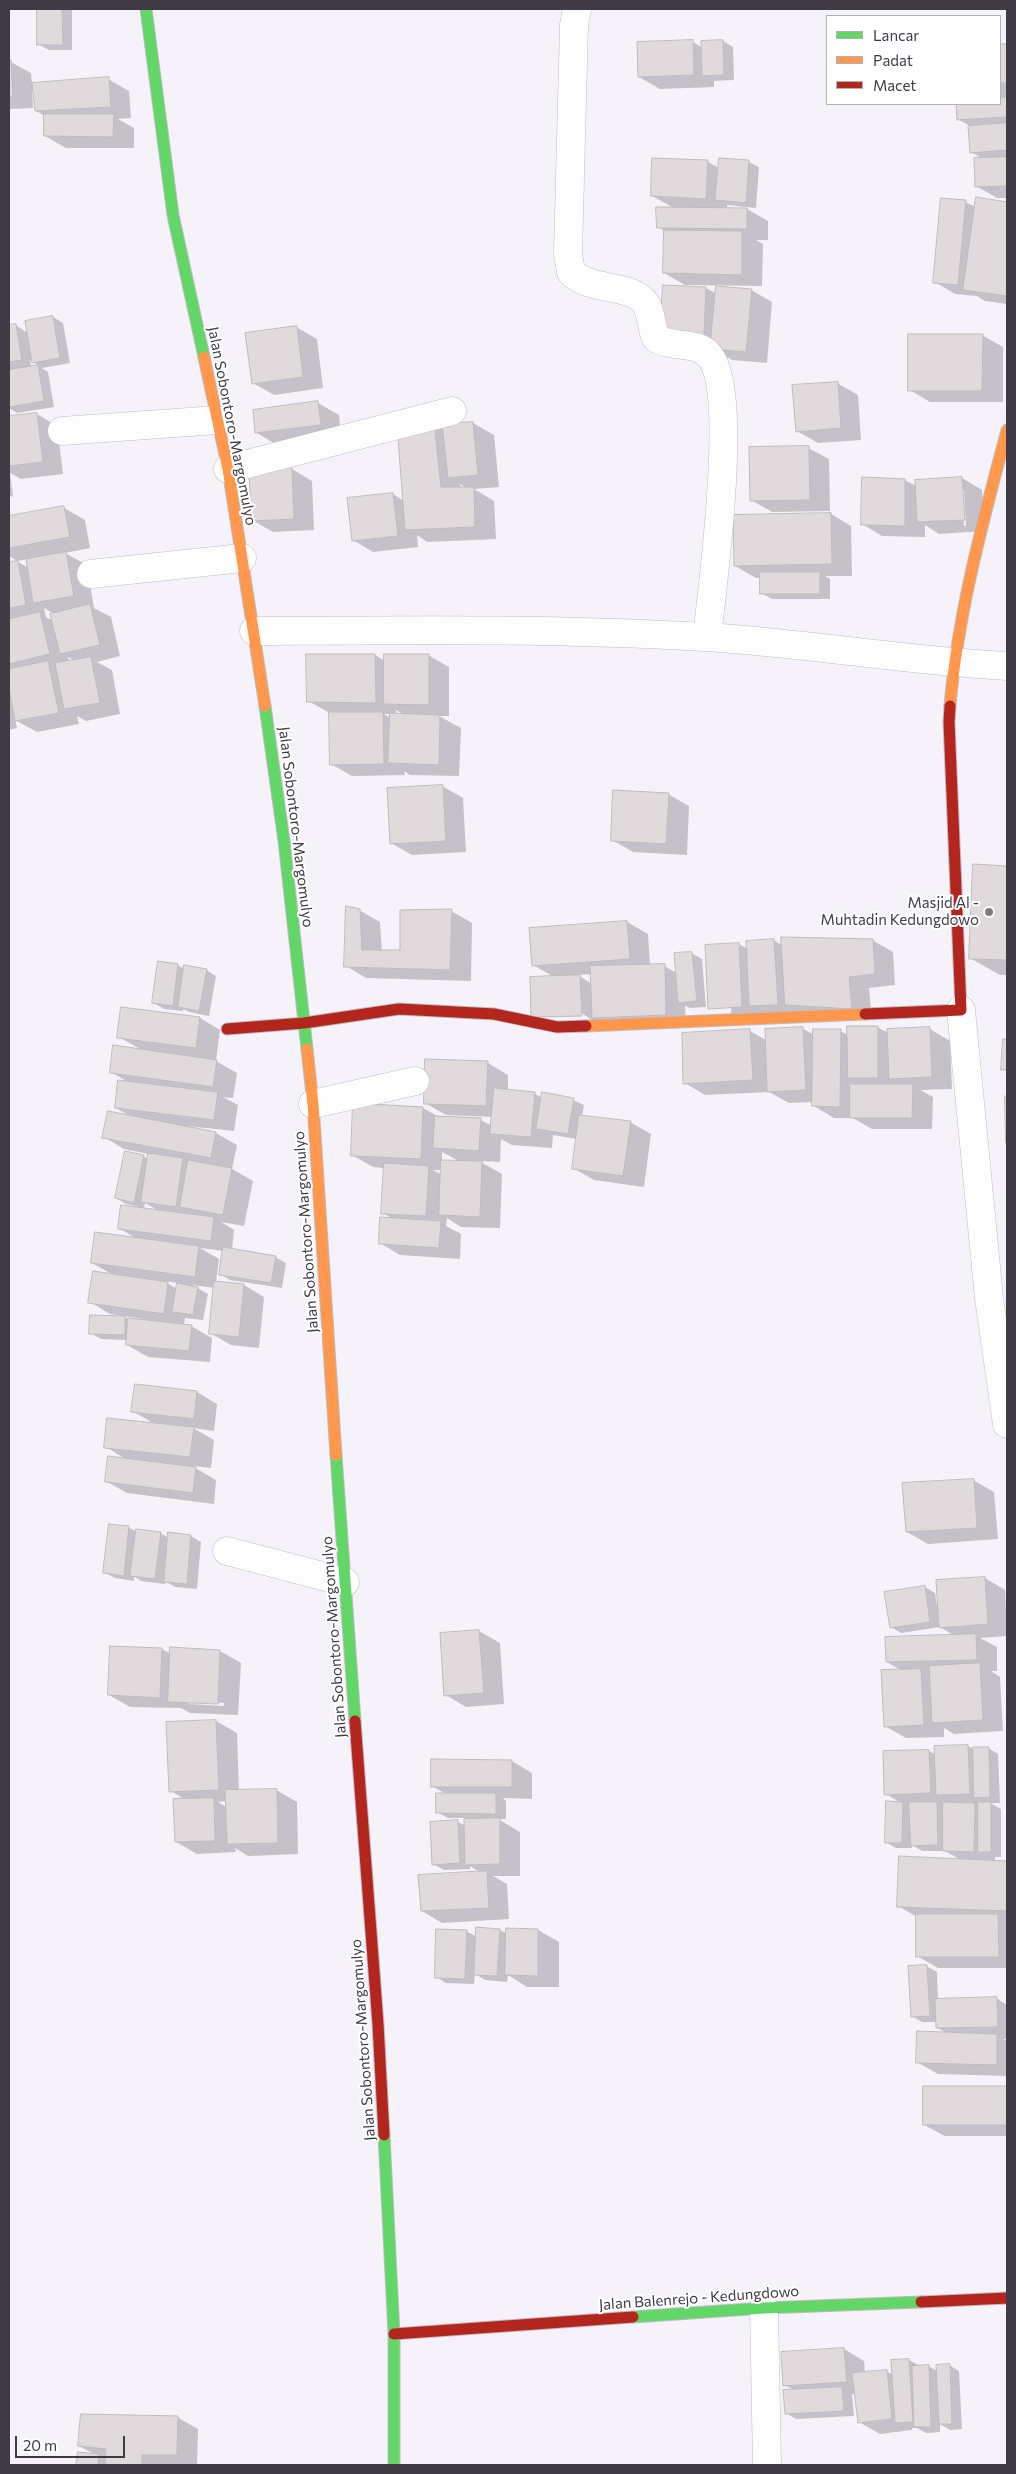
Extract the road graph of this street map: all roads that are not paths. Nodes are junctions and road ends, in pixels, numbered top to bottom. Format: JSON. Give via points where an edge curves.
{"nodes":[{"id":1,"x":146,"y":9,"type":"edge"},
{"id":2,"x":577,"y":9,"type":"edge"},
{"id":3,"x":452,"y":411,"type":"dead end"},
{"id":4,"x":217,"y":420,"type":"junction"},
{"id":5,"x":1007,"y":430,"type":"edge"},
{"id":6,"x":62,"y":431,"type":"dead end"},
{"id":7,"x":228,"y":469,"type":"junction"},
{"id":8,"x":242,"y":558,"type":"junction"},
{"id":9,"x":91,"y":574,"type":"dead end"},
{"id":10,"x":254,"y":631,"type":"junction"},
{"id":11,"x":707,"y":637,"type":"junction"},
{"id":12,"x":954,"y":664,"type":"junction"},
{"id":13,"x":1007,"y":666,"type":"edge"},
{"id":14,"x":961,"y":1010,"type":"junction"},
{"id":15,"x":304,"y":1023,"type":"junction"},
{"id":16,"x":227,"y":1029,"type":"dead end"},
{"id":17,"x":415,"y":1081,"type":"dead end"},
{"id":18,"x":313,"y":1104,"type":"junction"},
{"id":19,"x":1007,"y":1424,"type":"edge"},
{"id":20,"x":227,"y":1551,"type":"dead end"},
{"id":21,"x":345,"y":1582,"type":"junction"},
{"id":22,"x":1007,"y":2298,"type":"edge"},
{"id":23,"x":764,"y":2308,"type":"junction"},
{"id":24,"x":394,"y":2334,"type":"junction"},
{"id":25,"x":394,"y":2465,"type":"edge"},
{"id":26,"x":767,"y":2465,"type":"edge"}],
"edges":[{"from":1,"to":4,"type":"street","name":"Jalan Sobontoro-Margomulyo","via":[[173,215]]},
{"from":2,"to":11,"type":"street","via":[[568,254],[571,272],[584,282],[642,299],[656,338],[707,354],[714,365],[720,390],[723,455]]},
{"from":3,"to":7,"type":"street"},
{"from":4,"to":6,"type":"street"},
{"from":4,"to":7,"type":"street","name":"Jalan Sobontoro-Margomulyo"},
{"from":5,"to":12,"type":"street","via":[[971,568]]},
{"from":7,"to":8,"type":"street","name":"Jalan Sobontoro-Margomulyo"},
{"from":8,"to":9,"type":"street"},
{"from":8,"to":10,"type":"street","name":"Jalan Sobontoro-Margomulyo"},
{"from":10,"to":11,"type":"street","via":[[517,629]]},
{"from":10,"to":15,"type":"street","name":"Jalan Sobontoro-Margomulyo","via":[[284,841]]},
{"from":11,"to":12,"type":"street"},
{"from":12,"to":13,"type":"street"},
{"from":12,"to":14,"type":"street","via":[[949,722]]},
{"from":14,"to":15,"type":"street","via":[[574,1028],[478,1012],[399,1009]]},
{"from":14,"to":19,"type":"street","via":[[989,1298]]},
{"from":15,"to":16,"type":"street"},
{"from":15,"to":18,"type":"street","name":"Jalan Sobontoro-Margomulyo"},
{"from":17,"to":18,"type":"street"},
{"from":18,"to":21,"type":"street","name":"Jalan Sobontoro-Margomulyo"},
{"from":20,"to":21,"type":"street"},
{"from":21,"to":24,"type":"street","name":"Jalan Sobontoro-Margomulyo","via":[[377,2014]]},
{"from":22,"to":23,"type":"street","name":"Jalan Balenrejo - Kedungdowo"},
{"from":23,"to":24,"type":"street","name":"Jalan Balenrejo - Kedungdowo"},
{"from":23,"to":26,"type":"street"},
{"from":24,"to":25,"type":"street","name":"Jalan Sobontoro-Margomulyo"}]}
